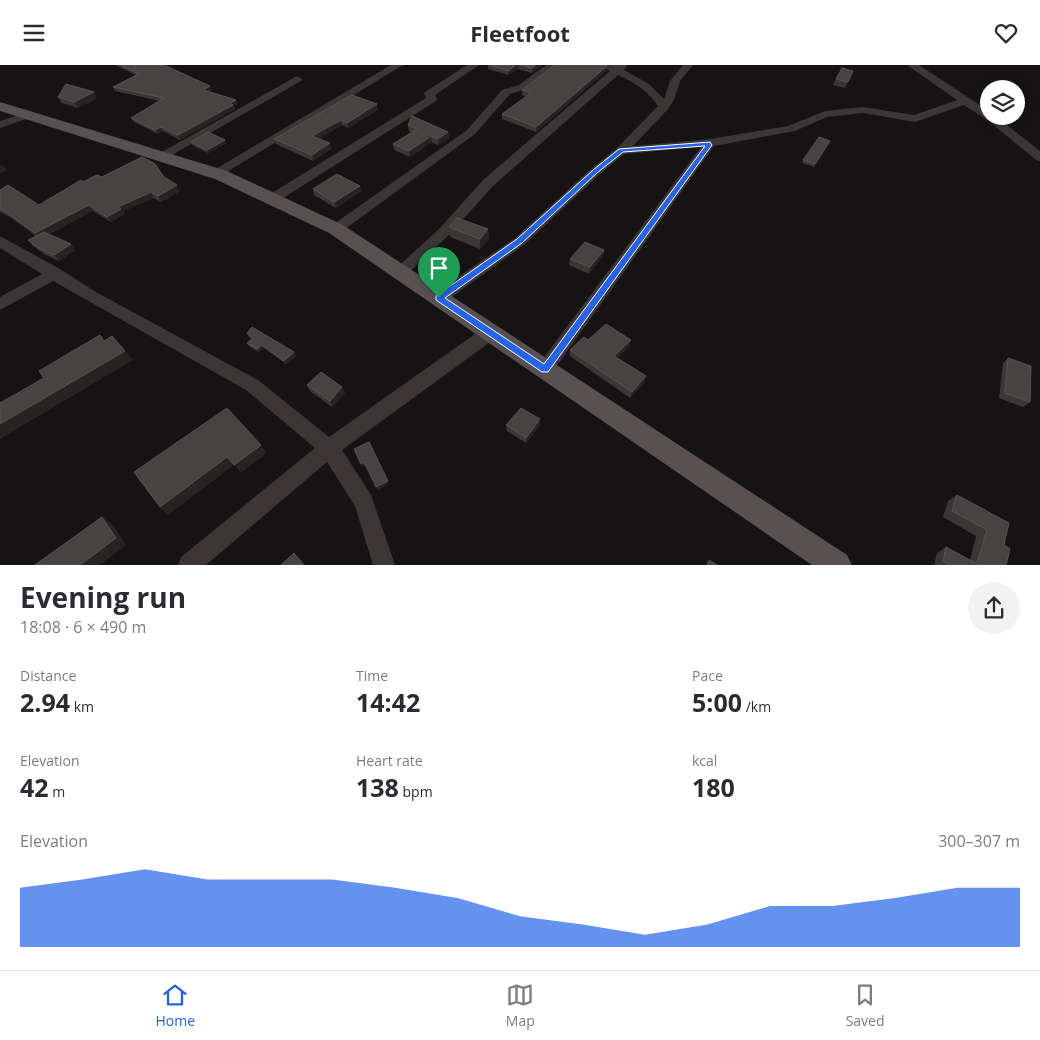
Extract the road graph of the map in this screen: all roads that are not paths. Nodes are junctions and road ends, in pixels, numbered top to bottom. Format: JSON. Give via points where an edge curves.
{"nodes":[{"id":1,"x":398,"y":65,"type":"edge"},
{"id":2,"x":474,"y":65,"type":"edge"},
{"id":3,"x":553,"y":65,"type":"edge"},
{"id":4,"x":604,"y":65,"type":"edge"},
{"id":5,"x":688,"y":65,"type":"edge"},
{"id":6,"x":912,"y":65,"type":"edge"},
{"id":7,"x":620,"y":68,"type":"edge"},
{"id":8,"x":297,"y":79,"type":"dead end"},
{"id":9,"x":965,"y":101,"type":"junction"},
{"id":10,"x":0,"y":106,"type":"edge"},
{"id":11,"x":664,"y":107,"type":"junction"},
{"id":12,"x":28,"y":115,"type":"junction"},
{"id":13,"x":0,"y":125,"type":"edge"},
{"id":14,"x":710,"y":143,"type":"junction"},
{"id":15,"x":621,"y":151,"type":"junction"},
{"id":16,"x":161,"y":157,"type":"junction"},
{"id":17,"x":1040,"y":157,"type":"edge"},
{"id":18,"x":215,"y":173,"type":"junction"},
{"id":19,"x":272,"y":199,"type":"junction"},
{"id":20,"x":336,"y":229,"type":"junction"},
{"id":21,"x":0,"y":241,"type":"edge"},
{"id":22,"x":55,"y":273,"type":"junction"},
{"id":23,"x":400,"y":273,"type":"junction"},
{"id":24,"x":439,"y":298,"type":"junction"},
{"id":25,"x":0,"y":304,"type":"edge"},
{"id":26,"x":491,"y":332,"type":"junction"},
{"id":27,"x":545,"y":369,"type":"junction"},
{"id":28,"x":329,"y":448,"type":"junction"},
{"id":29,"x":189,"y":565,"type":"edge"},
{"id":30,"x":384,"y":565,"type":"edge"},
{"id":31,"x":837,"y":565,"type":"edge"}],
"edges":[{"from":1,"to":18,"type":"street"},
{"from":2,"to":19,"type":"street","via":[[429,94],[432,99]]},
{"from":3,"to":20,"type":"street","via":[[523,87],[506,92],[471,132]]},
{"from":4,"to":7,"type":"street"},
{"from":5,"to":11,"type":"street","via":[[675,81]]},
{"from":6,"to":9,"type":"street"},
{"from":7,"to":11,"type":"street","via":[[647,85]]},
{"from":7,"to":23,"type":"street","via":[[488,183],[444,232]]},
{"from":8,"to":16,"type":"street"},
{"from":9,"to":14,"type":"street","via":[[915,119],[864,110],[825,114],[791,129]]},
{"from":9,"to":17,"type":"street"},
{"from":10,"to":12,"type":"main road"},
{"from":11,"to":15,"type":"street"},
{"from":12,"to":13,"type":"street"},
{"from":12,"to":16,"type":"main road"},
{"from":14,"to":15,"type":"street"},
{"from":14,"to":27,"type":"street"},
{"from":15,"to":24,"type":"street","via":[[520,241]]},
{"from":16,"to":18,"type":"main road"},
{"from":18,"to":19,"type":"main road"},
{"from":19,"to":20,"type":"main road"},
{"from":20,"to":23,"type":"main road"},
{"from":21,"to":22,"type":"street"},
{"from":22,"to":25,"type":"street"},
{"from":22,"to":28,"type":"street","via":[[90,296],[252,385]]},
{"from":23,"to":24,"type":"main road"},
{"from":24,"to":26,"type":"main road"},
{"from":26,"to":27,"type":"main road"},
{"from":26,"to":28,"type":"street"},
{"from":27,"to":31,"type":"main road"},
{"from":28,"to":29,"type":"street"},
{"from":28,"to":30,"type":"street","via":[[364,502]]}]}
